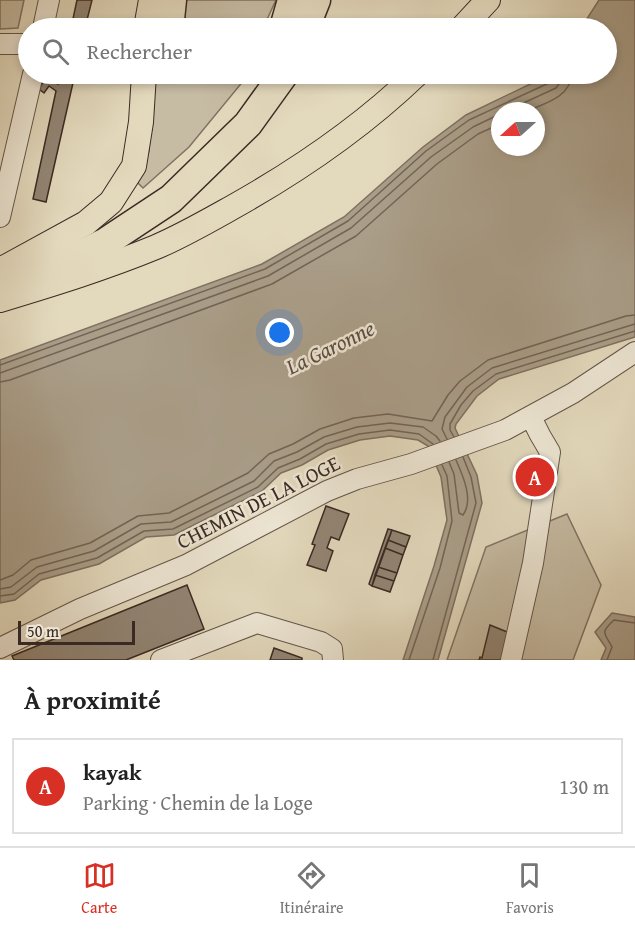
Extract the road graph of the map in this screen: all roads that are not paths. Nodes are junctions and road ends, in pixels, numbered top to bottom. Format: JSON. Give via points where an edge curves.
{"nodes":[{"id":1,"x":49,"y":0,"type":"edge"},
{"id":2,"x":151,"y":0,"type":"edge"},
{"id":3,"x":172,"y":0,"type":"edge"},
{"id":4,"x":316,"y":0,"type":"edge"},
{"id":5,"x":488,"y":0,"type":"edge"},
{"id":6,"x":45,"y":18,"type":"edge"},
{"id":7,"x":148,"y":18,"type":"edge"},
{"id":8,"x":170,"y":18,"type":"edge"},
{"id":9,"x":293,"y":18,"type":"edge"},
{"id":10,"x":471,"y":18,"type":"edge"},
{"id":11,"x":0,"y":44,"type":"edge"},
{"id":12,"x":18,"y":44,"type":"edge"},
{"id":13,"x":31,"y":84,"type":"edge"},
{"id":14,"x":143,"y":84,"type":"edge"},
{"id":15,"x":252,"y":84,"type":"edge"},
{"id":16,"x":277,"y":84,"type":"edge"},
{"id":17,"x":406,"y":84,"type":"edge"},
{"id":18,"x":0,"y":218,"type":"edge"},
{"id":19,"x":0,"y":270,"type":"edge"},
{"id":20,"x":0,"y":287,"type":"edge"},
{"id":21,"x":0,"y":300,"type":"edge"},
{"id":22,"x":635,"y":352,"type":"edge"},
{"id":23,"x":602,"y":373,"type":"junction"},
{"id":24,"x":531,"y":417,"type":"junction"},
{"id":25,"x":474,"y":438,"type":"junction"},
{"id":26,"x":409,"y":460,"type":"junction"},
{"id":27,"x":0,"y":634,"type":"edge"},
{"id":28,"x":0,"y":648,"type":"edge"},
{"id":29,"x":161,"y":660,"type":"edge"},
{"id":30,"x":333,"y":660,"type":"edge"},
{"id":31,"x":511,"y":660,"type":"edge"}],
"edges":[{"from":1,"to":6,"type":"street"},
{"from":2,"to":7,"type":"main road"},
{"from":3,"to":8,"type":"highway"},
{"from":4,"to":9,"type":"highway"},
{"from":5,"to":10,"type":"main road"},
{"from":11,"to":12,"type":"street"},
{"from":13,"to":18,"type":"street"},
{"from":14,"to":19,"type":"main road","via":[[134,166],[111,202],[86,224]]},
{"from":15,"to":19,"type":"highway","via":[[209,141],[162,187],[74,247]]},
{"from":16,"to":20,"type":"highway","via":[[248,124],[171,199],[96,247]]},
{"from":17,"to":21,"type":"main road","via":[[327,148],[212,219],[158,247]]},
{"from":22,"to":23,"type":"street","name":"CHEMIN DE LA LOGE"},
{"from":23,"to":24,"type":"street","name":"CHEMIN DE LA LOGE"},
{"from":23,"to":25,"type":"street","name":"CHEMIN DE LA LOGE"},
{"from":24,"to":25,"type":"street","name":"CHEMIN DE LA LOGE"},
{"from":24,"to":31,"type":"street","via":[[550,452]]},
{"from":25,"to":26,"type":"street","name":"CHEMIN DE LA LOGE"},
{"from":26,"to":27,"type":"street","name":"CHEMIN DE LA LOGE","via":[[351,472],[321,483],[195,551]]},
{"from":26,"to":28,"type":"street","name":"CHEMIN DE LA LOGE","via":[[327,490],[186,565],[80,609]]},
{"from":29,"to":30,"type":"street","via":[[257,623],[321,642],[332,649]]}]}
